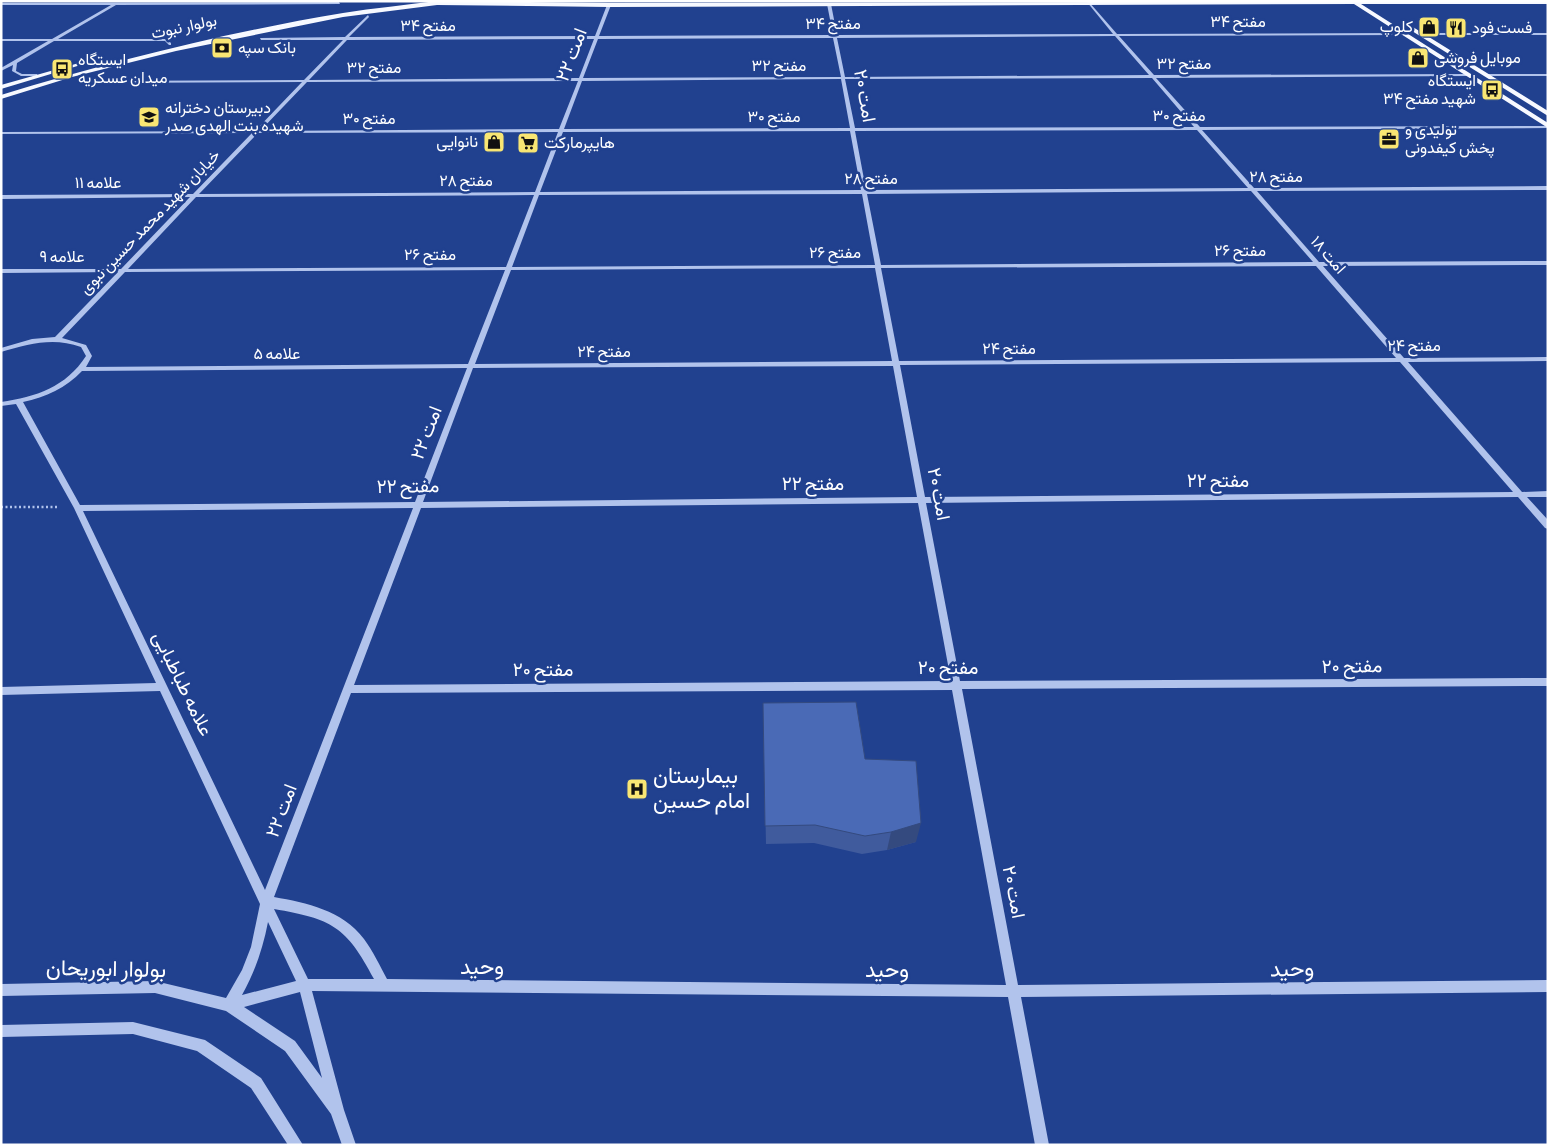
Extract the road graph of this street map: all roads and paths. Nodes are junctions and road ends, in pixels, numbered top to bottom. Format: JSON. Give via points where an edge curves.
{"nodes":[{"id":1,"x":419,"y":1,"type":"edge"},
{"id":2,"x":455,"y":1,"type":"edge"},
{"id":3,"x":1088,"y":2,"type":"edge"},
{"id":4,"x":1354,"y":2,"type":"edge"},
{"id":5,"x":1369,"y":2,"type":"edge"},
{"id":6,"x":1548,"y":2,"type":"edge"},
{"id":7,"x":118,"y":3,"type":"edge"},
{"id":8,"x":339,"y":3,"type":"dead end"},
{"id":9,"x":437,"y":3,"type":"junction"},
{"id":10,"x":1,"y":4,"type":"edge"},
{"id":11,"x":829,"y":4,"type":"junction"},
{"id":12,"x":609,"y":5,"type":"junction"},
{"id":13,"x":355,"y":6,"type":"dead end"},
{"id":14,"x":1383,"y":10,"type":"dead end"},
{"id":15,"x":368,"y":16,"type":"dead end"},
{"id":16,"x":1398,"y":20,"type":"dead end"},
{"id":17,"x":1404,"y":34,"type":"junction"},
{"id":18,"x":1420,"y":34,"type":"junction"},
{"id":19,"x":1548,"y":34,"type":"edge"},
{"id":20,"x":1117,"y":35,"type":"junction"},
{"id":21,"x":835,"y":36,"type":"junction"},
{"id":22,"x":597,"y":37,"type":"junction"},
{"id":23,"x":347,"y":38,"type":"junction"},
{"id":24,"x":261,"y":39,"type":"dead end"},
{"id":25,"x":1,"y":40,"type":"edge"},
{"id":26,"x":56,"y":40,"type":"junction"},
{"id":27,"x":170,"y":44,"type":"junction"},
{"id":28,"x":134,"y":52,"type":"dead end"},
{"id":29,"x":89,"y":62,"type":"dead end"},
{"id":30,"x":14,"y":63,"type":"junction"},
{"id":31,"x":1,"y":70,"type":"edge"},
{"id":32,"x":37,"y":75,"type":"junction"},
{"id":33,"x":1468,"y":75,"type":"junction"},
{"id":34,"x":1486,"y":75,"type":"junction"},
{"id":35,"x":1548,"y":75,"type":"edge"},
{"id":36,"x":1153,"y":76,"type":"junction"},
{"id":37,"x":843,"y":78,"type":"junction"},
{"id":38,"x":581,"y":80,"type":"junction"},
{"id":39,"x":306,"y":81,"type":"junction"},
{"id":40,"x":90,"y":82,"type":"dead end"},
{"id":41,"x":1,"y":86,"type":"edge"},
{"id":42,"x":1,"y":97,"type":"edge"},
{"id":43,"x":1548,"y":114,"type":"edge"},
{"id":44,"x":1548,"y":126,"type":"edge"},
{"id":45,"x":1198,"y":128,"type":"junction"},
{"id":46,"x":852,"y":129,"type":"junction"},
{"id":47,"x":561,"y":130,"type":"junction"},
{"id":48,"x":257,"y":132,"type":"junction"},
{"id":49,"x":1,"y":133,"type":"edge"},
{"id":50,"x":1548,"y":188,"type":"edge"},
{"id":51,"x":1252,"y":189,"type":"junction"},
{"id":52,"x":864,"y":192,"type":"junction"},
{"id":53,"x":537,"y":193,"type":"junction"},
{"id":54,"x":195,"y":195,"type":"junction"},
{"id":55,"x":1,"y":197,"type":"edge"},
{"id":56,"x":1548,"y":263,"type":"edge"},
{"id":57,"x":1318,"y":264,"type":"junction"},
{"id":58,"x":878,"y":267,"type":"junction"},
{"id":59,"x":508,"y":269,"type":"junction"},
{"id":60,"x":122,"y":270,"type":"junction"},
{"id":61,"x":1,"y":271,"type":"edge"},
{"id":62,"x":57,"y":339,"type":"junction"},
{"id":63,"x":2,"y":348,"type":"edge"},
{"id":64,"x":1548,"y":359,"type":"edge"},
{"id":65,"x":1402,"y":360,"type":"junction"},
{"id":66,"x":896,"y":363,"type":"junction"},
{"id":67,"x":471,"y":366,"type":"junction"},
{"id":68,"x":83,"y":369,"type":"junction"},
{"id":69,"x":19,"y":402,"type":"junction"},
{"id":70,"x":1,"y":404,"type":"edge"},
{"id":71,"x":1520,"y":494,"type":"junction"},
{"id":72,"x":1548,"y":494,"type":"edge"},
{"id":73,"x":922,"y":499,"type":"junction"},
{"id":74,"x":419,"y":503,"type":"junction"},
{"id":75,"x":1,"y":507,"type":"edge"},
{"id":76,"x":78,"y":508,"type":"junction"},
{"id":77,"x":1548,"y":526,"type":"edge"},
{"id":78,"x":1548,"y":682,"type":"edge"},
{"id":79,"x":956,"y":685,"type":"junction"},
{"id":80,"x":164,"y":687,"type":"junction"},
{"id":81,"x":348,"y":689,"type":"junction"},
{"id":82,"x":1,"y":691,"type":"edge"},
{"id":83,"x":266,"y":902,"type":"junction"},
{"id":84,"x":304,"y":986,"type":"junction"},
{"id":85,"x":384,"y":986,"type":"junction"},
{"id":86,"x":1548,"y":986,"type":"edge"},
{"id":87,"x":1,"y":990,"type":"edge"},
{"id":88,"x":1013,"y":991,"type":"junction"},
{"id":89,"x":229,"y":1005,"type":"junction"},
{"id":90,"x":1,"y":1031,"type":"edge"},
{"id":91,"x":337,"y":1110,"type":"junction"},
{"id":92,"x":296,"y":1145,"type":"edge"},
{"id":93,"x":349,"y":1145,"type":"edge"},
{"id":94,"x":1042,"y":1145,"type":"edge"}],
"edges":[{"from":1,"to":9,"type":"main road"},
{"from":2,"to":9,"type":"main road"},
{"from":3,"to":4,"type":"main road"},
{"from":3,"to":11,"type":"main road"},
{"from":3,"to":20,"type":"street","name":"امت ۱۸"},
{"from":4,"to":5,"type":"main road"},
{"from":4,"to":17,"type":"main road"},
{"from":5,"to":6,"type":"main road"},
{"from":5,"to":14,"type":"main road"},
{"from":7,"to":8,"type":"street"},
{"from":7,"to":10,"type":"street"},
{"from":7,"to":26,"type":"street"},
{"from":9,"to":12,"type":"main road"},
{"from":9,"to":42,"type":"main road","name":"بولوار نبوت","via":[[342,15],[176,49],[64,77]]},
{"from":11,"to":12,"type":"main road"},
{"from":11,"to":21,"type":"street","name":"امت ۲۰"},
{"from":12,"to":22,"type":"street","name":"امت ۲۲"},
{"from":13,"to":27,"type":"main road","name":"بولوار نبوت"},
{"from":15,"to":23,"type":"street","name":"خیابان شهید محمد حسین نبوی"},
{"from":16,"to":18,"type":"main road"},
{"from":17,"to":20,"type":"street","name":"مفتح ۳۴"},
{"from":17,"to":33,"type":"main road"},
{"from":18,"to":19,"type":"street"},
{"from":18,"to":34,"type":"main road"},
{"from":20,"to":21,"type":"street","name":"مفتح ۳۴"},
{"from":20,"to":36,"type":"street","name":"امت ۱۸"},
{"from":21,"to":22,"type":"street","name":"مفتح ۳۴"},
{"from":21,"to":37,"type":"street","name":"امت ۲۰"},
{"from":22,"to":23,"type":"street","name":"مفتح ۳۴"},
{"from":22,"to":38,"type":"street","name":"امت ۲۲"},
{"from":23,"to":24,"type":"street","name":"مفتح ۳۴"},
{"from":23,"to":39,"type":"street","name":"خیابان شهید محمد حسین نبوی"},
{"from":25,"to":26,"type":"street"},
{"from":26,"to":27,"type":"street","via":[[166,40]]},
{"from":26,"to":30,"type":"street"},
{"from":27,"to":28,"type":"main road","name":"بولوار نبوت"},
{"from":29,"to":32,"type":"main road"},
{"from":30,"to":31,"type":"street"},
{"from":30,"to":32,"type":"street","via":[[14,71],[21,75]]},
{"from":32,"to":41,"type":"main road"},
{"from":33,"to":36,"type":"street","name":"مفتح ۳۲"},
{"from":33,"to":44,"type":"main road"},
{"from":34,"to":35,"type":"street"},
{"from":34,"to":43,"type":"main road"},
{"from":36,"to":37,"type":"street","name":"مفتح ۳۲"},
{"from":36,"to":45,"type":"street","name":"امت ۱۸"},
{"from":37,"to":38,"type":"street","name":"مفتح ۳۲"},
{"from":37,"to":46,"type":"street","name":"امت ۲۰"},
{"from":38,"to":39,"type":"street","name":"مفتح ۳۲"},
{"from":38,"to":47,"type":"street","name":"امت ۲۲"},
{"from":39,"to":40,"type":"street","name":"مفتح ۳۲"},
{"from":39,"to":48,"type":"street","name":"خیابان شهید محمد حسین نبوی"},
{"from":44,"to":45,"type":"street","name":"مفتح ۳۰"},
{"from":45,"to":46,"type":"street","name":"مفتح ۳۰"},
{"from":45,"to":51,"type":"street","name":"امت ۱۸"},
{"from":46,"to":47,"type":"street","name":"مفتح ۳۰"},
{"from":46,"to":52,"type":"street","name":"امت ۲۰"},
{"from":47,"to":48,"type":"street","name":"مفتح ۳۰"},
{"from":47,"to":53,"type":"street","name":"امت ۲۲"},
{"from":48,"to":49,"type":"street","name":"مفتح ۳۰"},
{"from":48,"to":54,"type":"street","name":"خیابان شهید محمد حسین نبوی"},
{"from":50,"to":51,"type":"street","name":"مفتح ۲۸"},
{"from":51,"to":52,"type":"street","name":"مفتح ۲۸"},
{"from":51,"to":57,"type":"street","name":"امت ۱۸"},
{"from":52,"to":53,"type":"street","name":"مفتح ۲۸"},
{"from":52,"to":58,"type":"street","name":"امت ۲۰"},
{"from":53,"to":54,"type":"street","name":"مفتح ۲۸"},
{"from":53,"to":59,"type":"street","name":"امت ۲۲"},
{"from":54,"to":55,"type":"street","name":"علامه ۱۱"},
{"from":54,"to":60,"type":"street","name":"خیابان شهید محمد حسین نبوی"},
{"from":56,"to":57,"type":"street","name":"مفتح ۲۶"},
{"from":57,"to":58,"type":"street","name":"مفتح ۲۶"},
{"from":57,"to":65,"type":"street","name":"امت ۱۸"},
{"from":58,"to":59,"type":"street","name":"مفتح ۲۶"},
{"from":58,"to":66,"type":"street","name":"امت ۲۰"},
{"from":59,"to":60,"type":"street","name":"مفتح ۲۶"},
{"from":59,"to":67,"type":"street","name":"امت ۲۲"},
{"from":60,"to":61,"type":"street","name":"علامه ۹"},
{"from":60,"to":62,"type":"street","name":"خیابان شهید محمد حسین نبوی"},
{"from":62,"to":63,"type":"street"},
{"from":62,"to":68,"type":"street","via":[[71,340],[84,346],[89,356]]},
{"from":64,"to":65,"type":"street","name":"مفتح ۲۴"},
{"from":65,"to":66,"type":"street","name":"مفتح ۲۴"},
{"from":65,"to":71,"type":"street","name":"امت ۱۸"},
{"from":66,"to":67,"type":"street","name":"مفتح ۲۴"},
{"from":66,"to":73,"type":"street","name":"امت ۲۰"},
{"from":67,"to":68,"type":"street","name":"علامه ۵"},
{"from":67,"to":74,"type":"street","name":"امت ۲۲"},
{"from":68,"to":69,"type":"street","via":[[60,386]]},
{"from":69,"to":70,"type":"street"},
{"from":69,"to":76,"type":"street","name":"علامه طباطبایی"},
{"from":71,"to":72,"type":"street","name":"مفتح ۲۲"},
{"from":71,"to":73,"type":"street","name":"مفتح ۲۲"},
{"from":71,"to":77,"type":"street","name":"امت ۱۸"},
{"from":73,"to":74,"type":"street","name":"مفتح ۲۲"},
{"from":73,"to":79,"type":"street","name":"امت ۲۰"},
{"from":74,"to":76,"type":"street","name":"مفتح ۲۲"},
{"from":74,"to":81,"type":"street","name":"امت ۲۲"},
{"from":75,"to":76,"type":"path"},
{"from":76,"to":80,"type":"street","name":"علامه طباطبایی"},
{"from":78,"to":79,"type":"street","name":"مفتح ۲۰"},
{"from":79,"to":81,"type":"street","name":"مفتح ۲۰"},
{"from":79,"to":88,"type":"street","name":"امت ۲۰"},
{"from":80,"to":82,"type":"street"},
{"from":80,"to":83,"type":"street","name":"علامه طباطبایی"},
{"from":81,"to":83,"type":"street","name":"امت ۲۲"},
{"from":83,"to":84,"type":"street","name":"علامه طباطبایی"},
{"from":83,"to":85,"type":"street","via":[[312,910],[335,920],[358,941]]},
{"from":83,"to":89,"type":"street","name":"امت ۲۲","via":[[257,947],[247,974]]},
{"from":84,"to":85,"type":"street","name":"وحید"},
{"from":84,"to":89,"type":"street","name":"وحید"},
{"from":84,"to":91,"type":"street","name":"علامه طباطبایی"},
{"from":85,"to":88,"type":"street","name":"وحید"},
{"from":86,"to":88,"type":"street","name":"وحید"},
{"from":87,"to":89,"type":"street","name":"بولوار ابوریحان","via":[[155,987]]},
{"from":88,"to":94,"type":"street","name":"امت ۲۰"},
{"from":89,"to":91,"type":"street","name":"بولوار ابوریحان","via":[[290,1046]]},
{"from":90,"to":92,"type":"street","via":[[134,1028],[200,1045],[256,1083]]},
{"from":91,"to":93,"type":"street","name":"بولوار ابوریحان"}]}
